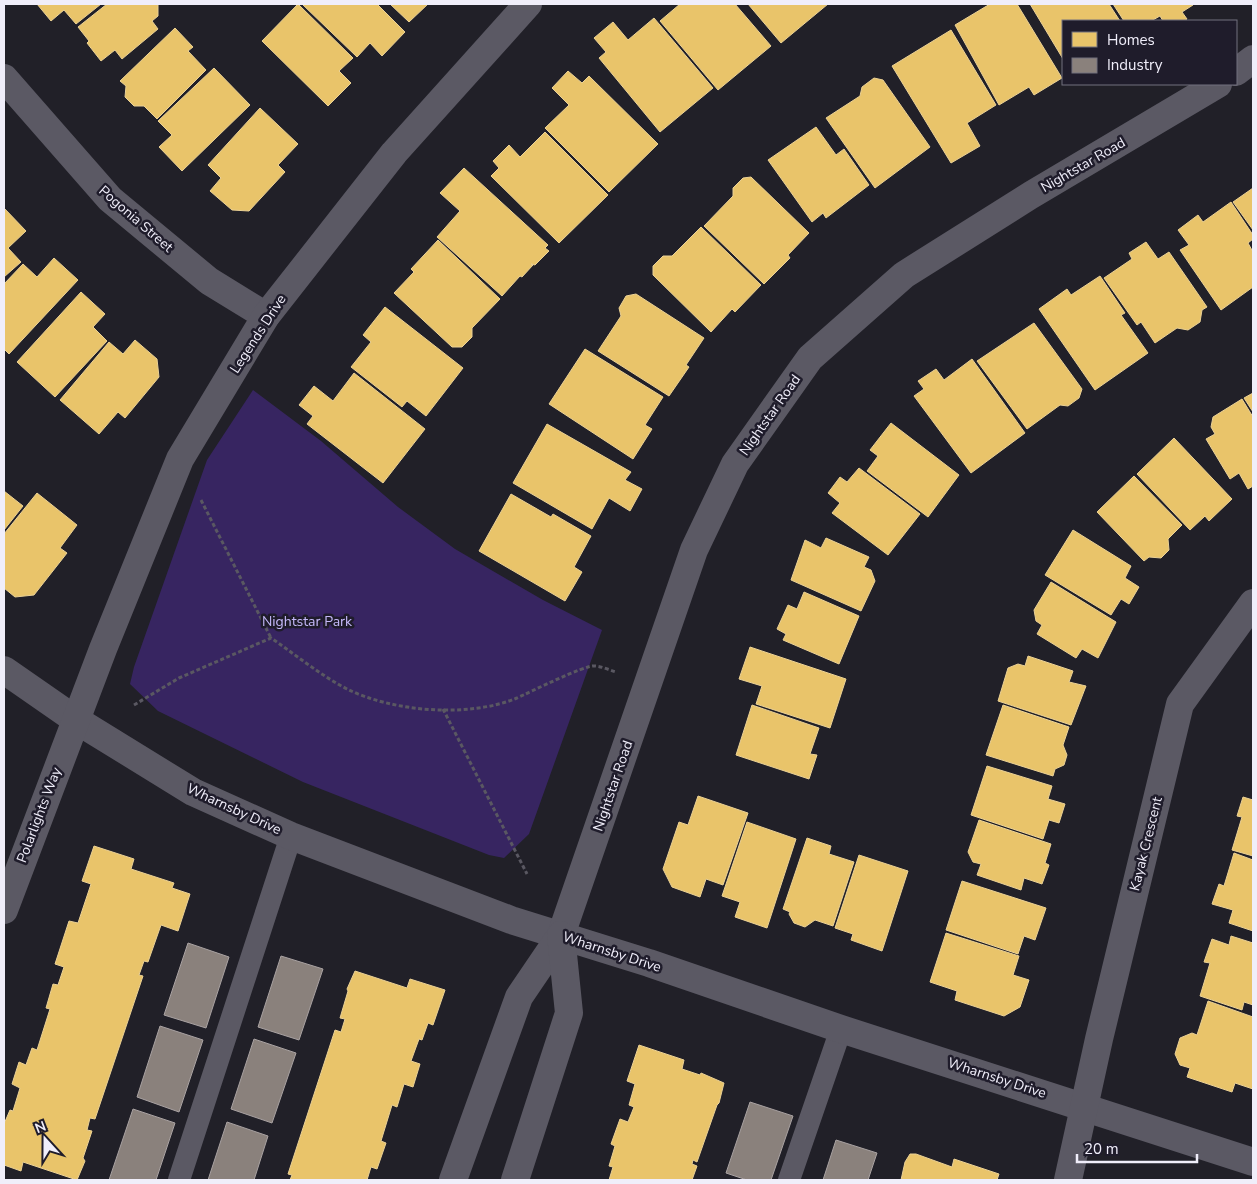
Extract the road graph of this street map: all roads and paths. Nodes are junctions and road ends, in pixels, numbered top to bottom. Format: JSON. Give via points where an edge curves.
{"nodes":[{"id":1,"x":528,"y":4,"type":"edge"},
{"id":2,"x":1253,"y":59,"type":"edge"},
{"id":3,"x":1237,"y":71,"type":"edge"},
{"id":4,"x":4,"y":78,"type":"edge"},
{"id":5,"x":1216,"y":85,"type":"edge"},
{"id":6,"x":266,"y":316,"type":"junction"},
{"id":7,"x":180,"y":459,"type":"junction"},
{"id":8,"x":1253,"y":603,"type":"edge"},
{"id":9,"x":271,"y":638,"type":"junction"},
{"id":10,"x":4,"y":670,"type":"edge"},
{"id":11,"x":650,"y":680,"type":"junction"},
{"id":12,"x":134,"y":705,"type":"dead end"},
{"id":13,"x":443,"y":709,"type":"junction"},
{"id":14,"x":76,"y":720,"type":"junction"},
{"id":15,"x":291,"y":836,"type":"junction"},
{"id":16,"x":527,"y":874,"type":"dead end"},
{"id":17,"x":4,"y":910,"type":"edge"},
{"id":18,"x":561,"y":935,"type":"junction"},
{"id":19,"x":841,"y":1028,"type":"junction"},
{"id":20,"x":1084,"y":1106,"type":"junction"},
{"id":21,"x":1253,"y":1162,"type":"edge"},
{"id":22,"x":179,"y":1180,"type":"edge"},
{"id":23,"x":453,"y":1180,"type":"edge"},
{"id":24,"x":515,"y":1180,"type":"edge"},
{"id":25,"x":789,"y":1180,"type":"edge"},
{"id":26,"x":1068,"y":1180,"type":"edge"}],
"edges":[{"from":1,"to":6,"type":"street","name":"Legends Drive","via":[[394,152]]},
{"from":2,"to":3,"type":"street"},
{"from":4,"to":6,"type":"street","name":"Pogonia Street","via":[[110,199],[209,281]]},
{"from":5,"to":11,"type":"street","name":"Nightstar Road","via":[[904,275],[810,358],[735,464],[694,550]]},
{"from":6,"to":7,"type":"street","name":"Legends Drive"},
{"from":7,"to":9,"type":"path"},
{"from":7,"to":14,"type":"street","name":"Legends Drive"},
{"from":8,"to":20,"type":"street","name":"Kayak Crescent","via":[[1180,704]]},
{"from":9,"to":12,"type":"path","via":[[179,678]]},
{"from":9,"to":13,"type":"path","via":[[362,696],[392,704]]},
{"from":10,"to":14,"type":"street","name":"Wharnsby Drive"},
{"from":11,"to":13,"type":"path","via":[[593,665],[502,704]]},
{"from":11,"to":18,"type":"street","name":"Nightstar Road"},
{"from":13,"to":16,"type":"path"},
{"from":14,"to":15,"type":"street","name":"Wharnsby Drive","via":[[193,792]]},
{"from":14,"to":17,"type":"street","name":"Polarlights Way"},
{"from":15,"to":18,"type":"street","name":"Wharnsby Drive","via":[[511,920]]},
{"from":15,"to":22,"type":"lane"},
{"from":18,"to":19,"type":"street","name":"Wharnsby Drive"},
{"from":18,"to":23,"type":"street","name":"Nightstar Road","via":[[519,997]]},
{"from":18,"to":24,"type":"street","name":"Nightstar Road","via":[[568,1013]]},
{"from":19,"to":20,"type":"street","name":"Wharnsby Drive"},
{"from":19,"to":25,"type":"lane"},
{"from":20,"to":21,"type":"street","name":"Wharnsby Drive"},
{"from":20,"to":26,"type":"street","name":"Kayak Crescent"}]}
